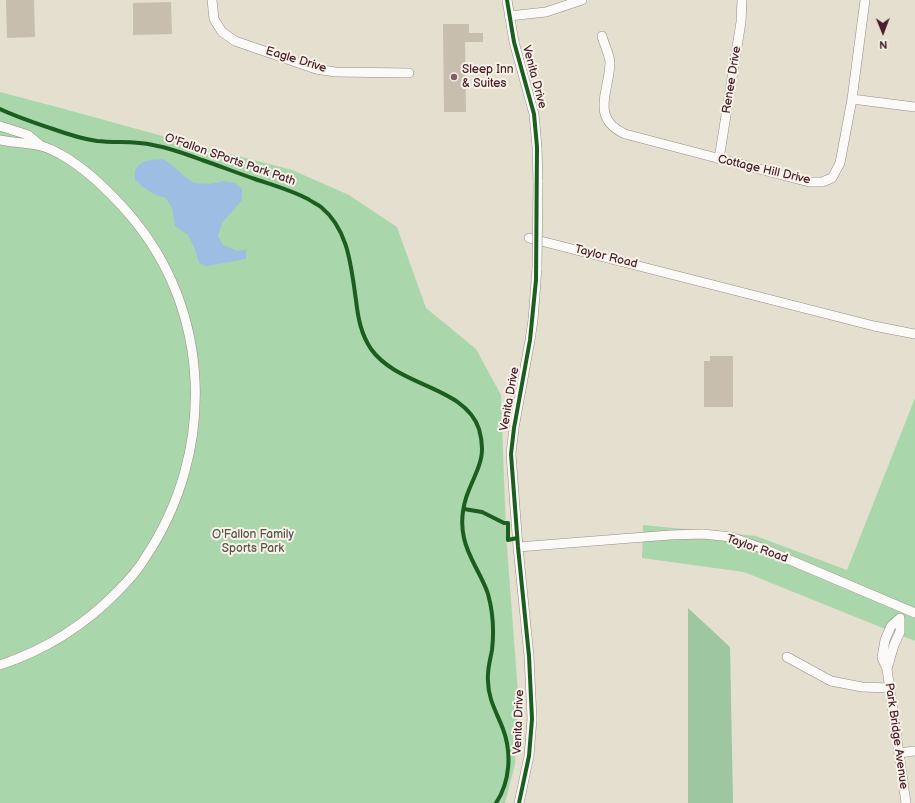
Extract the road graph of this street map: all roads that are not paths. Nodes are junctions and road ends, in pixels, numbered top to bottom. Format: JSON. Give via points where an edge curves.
{"nodes":[{"id":1,"x":212,"y":0,"type":"edge"},
{"id":2,"x":507,"y":0,"type":"edge"},
{"id":3,"x":582,"y":0,"type":"edge"},
{"id":4,"x":742,"y":0,"type":"edge"},
{"id":5,"x":865,"y":0,"type":"edge"},
{"id":6,"x":509,"y":16,"type":"junction"},
{"id":7,"x":602,"y":36,"type":"dead end"},
{"id":8,"x":409,"y":73,"type":"dead end"},
{"id":9,"x":852,"y":99,"type":"junction"},
{"id":10,"x":915,"y":107,"type":"edge"},
{"id":11,"x":0,"y":126,"type":"edge"},
{"id":12,"x":0,"y":140,"type":"edge"},
{"id":13,"x":42,"y":146,"type":"junction"},
{"id":14,"x":719,"y":159,"type":"junction"},
{"id":15,"x":530,"y":238,"type":"dead end"},
{"id":16,"x":915,"y":334,"type":"edge"},
{"id":17,"x":518,"y":548,"type":"junction"},
{"id":18,"x":904,"y":608,"type":"junction"},
{"id":19,"x":915,"y":613,"type":"edge"},
{"id":20,"x":787,"y":657,"type":"dead end"},
{"id":21,"x":0,"y":665,"type":"edge"},
{"id":22,"x":889,"y":688,"type":"junction"},
{"id":23,"x":915,"y":750,"type":"edge"},
{"id":24,"x":899,"y":753,"type":"junction"},
{"id":25,"x":520,"y":803,"type":"edge"},
{"id":26,"x":906,"y":803,"type":"edge"}],
"edges":[{"from":1,"to":8,"type":"street","name":"Eagle Drive","via":[[214,19],[222,32],[235,41],[316,69],[335,72]]},
{"from":2,"to":6,"type":"street","name":"Venita Drive"},
{"from":3,"to":6,"type":"street","via":[[546,12]]},
{"from":4,"to":14,"type":"street","name":"Renee Drive","via":[[741,22]]},
{"from":5,"to":9,"type":"street","name":"Cottage Hill Drive"},
{"from":6,"to":17,"type":"street","name":"Venita Drive","bridge":true,"via":[[534,114],[538,147],[537,268],[533,320],[511,454]]},
{"from":7,"to":14,"type":"street","name":"Cottage Hill Drive","via":[[610,62],[604,106],[605,116],[610,124],[626,134]]},
{"from":9,"to":10,"type":"street"},
{"from":9,"to":14,"type":"street","name":"Cottage Hill Drive","via":[[840,164],[832,178],[822,182],[809,182]]},
{"from":11,"to":13,"type":"street","via":[[28,135]]},
{"from":12,"to":13,"type":"street"},
{"from":13,"to":21,"type":"street","via":[[69,159],[102,184],[134,219],[163,262],[180,301],[191,343],[195,424],[192,446],[178,495],[157,540],[136,571],[107,603],[86,621],[40,649]]},
{"from":15,"to":16,"type":"street","name":"Taylor Road","via":[[874,326]]},
{"from":17,"to":18,"type":"street","name":"Taylor Road","via":[[670,535],[702,534],[731,538],[764,549]]},
{"from":17,"to":25,"type":"street","name":"Venita Drive","via":[[529,656],[532,719]]},
{"from":18,"to":19,"type":"street","name":"Taylor Road"},
{"from":18,"to":22,"type":"street","name":"Park Bridge Avenue","via":[[900,618],[900,632],[887,669]]},
{"from":20,"to":22,"type":"street","via":[[831,681],[862,687]]},
{"from":22,"to":24,"type":"street","name":"Park Bridge Avenue"},
{"from":23,"to":24,"type":"street"},
{"from":24,"to":26,"type":"street","name":"Park Bridge Avenue"}]}
